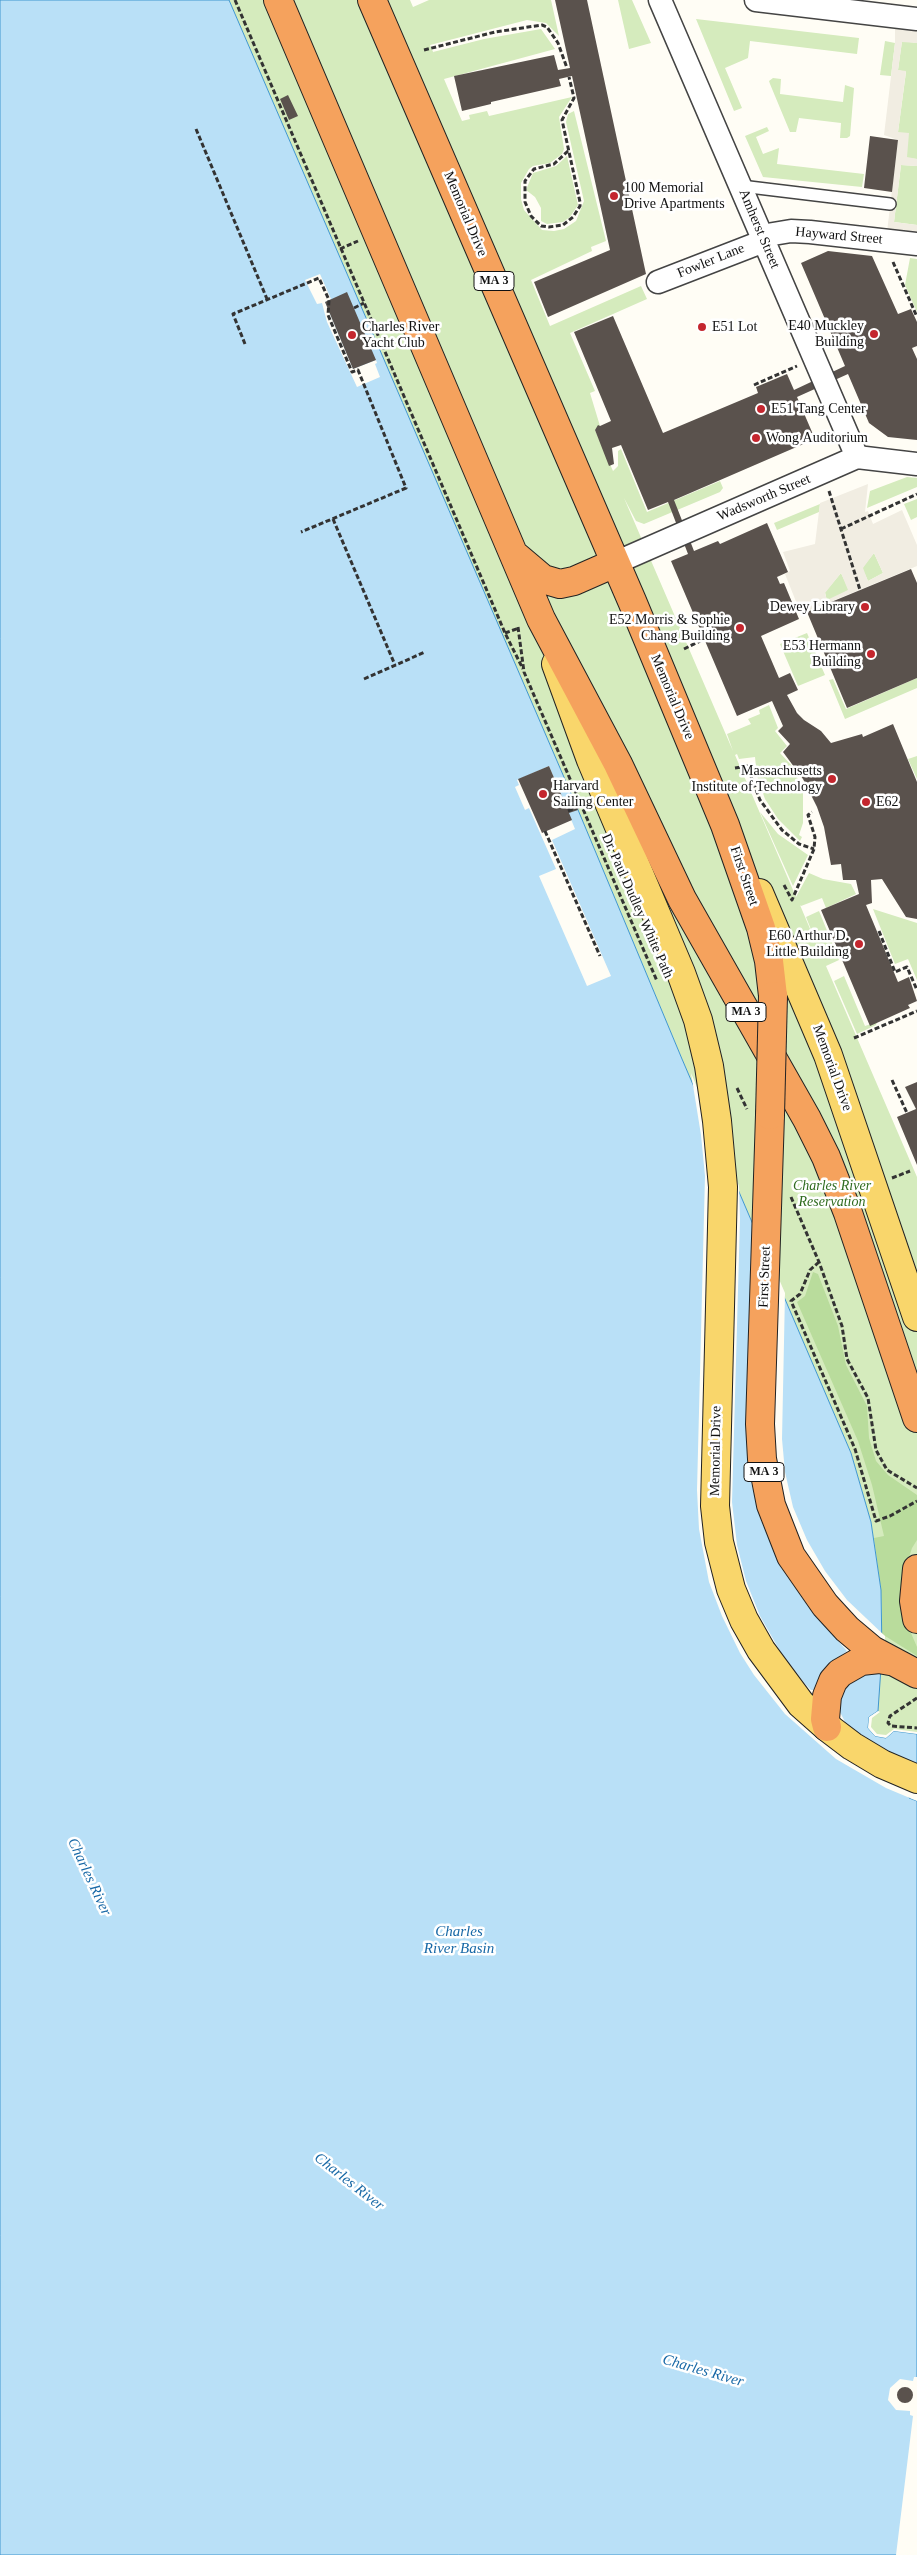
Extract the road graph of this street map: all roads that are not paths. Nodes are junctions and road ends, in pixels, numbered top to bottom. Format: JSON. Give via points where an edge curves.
{"nodes":[{"id":1,"x":278,"y":0,"type":"edge"},
{"id":2,"x":372,"y":0,"type":"edge"},
{"id":3,"x":660,"y":0,"type":"edge"},
{"id":4,"x":756,"y":0,"type":"edge"},
{"id":5,"x":917,"y":19,"type":"edge"},
{"id":6,"x":740,"y":186,"type":"junction"},
{"id":7,"x":890,"y":204,"type":"dead end"},
{"id":8,"x":763,"y":238,"type":"junction"},
{"id":9,"x":917,"y":244,"type":"edge"},
{"id":10,"x":658,"y":282,"type":"dead end"},
{"id":11,"x":857,"y":458,"type":"junction"},
{"id":12,"x":917,"y":464,"type":"edge"},
{"id":13,"x":516,"y":556,"type":"junction"},
{"id":14,"x":615,"y":563,"type":"junction"},
{"id":15,"x":530,"y":624,"type":"junction"},
{"id":16,"x":725,"y":825,"type":"junction"},
{"id":17,"x":917,"y":1317,"type":"edge"},
{"id":18,"x":917,"y":1418,"type":"edge"},
{"id":19,"x":917,"y":1569,"type":"edge"},
{"id":20,"x":917,"y":1619,"type":"edge"},
{"id":21,"x":890,"y":1661,"type":"junction"},
{"id":22,"x":917,"y":1674,"type":"edge"},
{"id":23,"x":827,"y":1727,"type":"junction"},
{"id":24,"x":917,"y":1779,"type":"edge"}],
"edges":[{"from":1,"to":13,"type":"highway","name":"Memorial Drive","number":"MA 3"},
{"from":2,"to":14,"type":"highway","name":"Memorial Drive","number":"MA 3"},
{"from":3,"to":6,"type":"street","name":"Amherst Street"},
{"from":4,"to":5,"type":"street"},
{"from":6,"to":7,"type":"lane"},
{"from":6,"to":8,"type":"street","name":"Amherst Street"},
{"from":8,"to":9,"type":"street","name":"Hayward Street","via":[[791,231]]},
{"from":8,"to":10,"type":"street","name":"Fowler Lane"},
{"from":8,"to":11,"type":"street","name":"Amherst Street"},
{"from":11,"to":12,"type":"street","name":"Wadsworth Street"},
{"from":11,"to":14,"type":"street","name":"Wadsworth Street"},
{"from":13,"to":14,"type":"highway","via":[[543,579],[555,584],[574,581]]},
{"from":13,"to":15,"type":"highway","name":"Memorial Drive","number":"MA 3"},
{"from":14,"to":16,"type":"highway","name":"Memorial Drive","number":"MA 3"},
{"from":15,"to":18,"type":"highway","name":"Memorial Drive","number":"MA 3","via":[[618,764],[682,899],[820,1144],[845,1205]]},
{"from":15,"to":23,"type":"main road","name":"Memorial Drive","via":[[661,921],[690,998],[709,1066],[723,1187],[715,1489],[719,1542],[737,1605],[760,1650],[790,1692]]},
{"from":16,"to":17,"type":"main road","name":"Memorial Drive","via":[[770,917],[822,1038]]},
{"from":16,"to":21,"type":"highway","name":"First Street","number":"MA 3","bridge":true,"via":[[761,928],[773,996],[760,1436],[764,1471],[774,1516],[791,1556],[816,1594],[855,1637]]},
{"from":19,"to":20,"type":"highway","via":[[914,1601]]},
{"from":21,"to":22,"type":"highway","name":"First Street","number":"MA 3"},
{"from":21,"to":23,"type":"highway","via":[[861,1662],[840,1673],[827,1696],[824,1719]]},
{"from":23,"to":24,"type":"main road","name":"Memorial Drive","via":[[868,1756]]}]}
